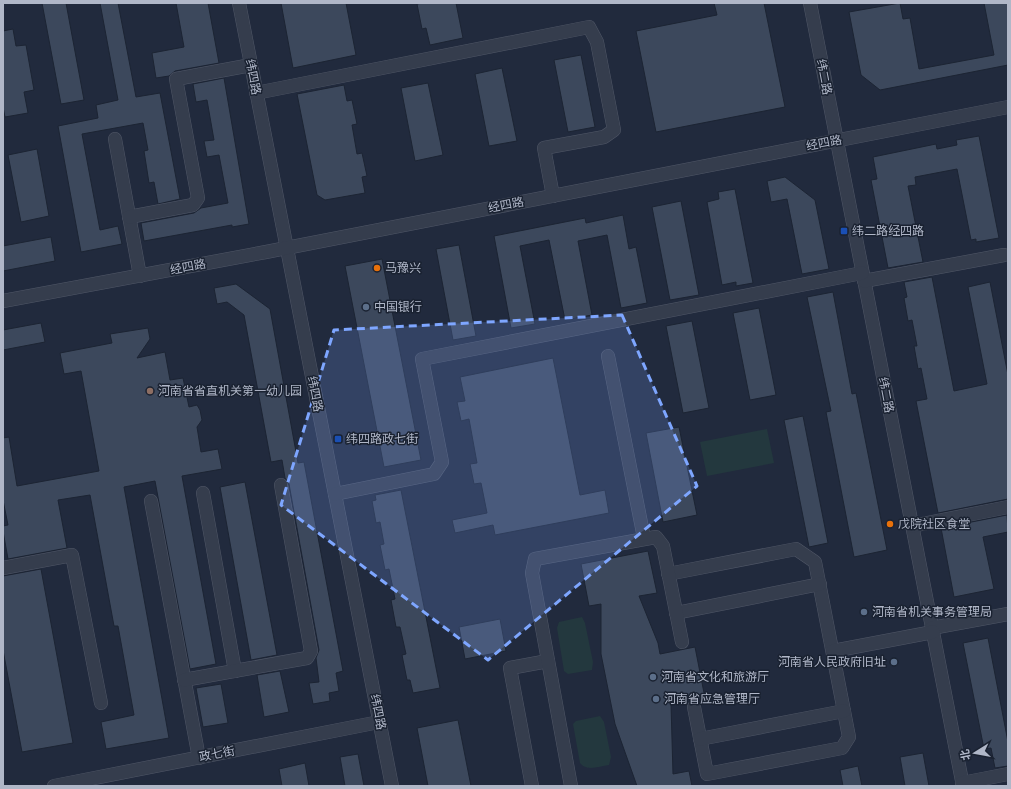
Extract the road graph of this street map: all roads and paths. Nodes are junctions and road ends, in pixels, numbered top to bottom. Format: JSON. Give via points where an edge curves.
{"nodes":[{"id":1,"x":239,"y":3,"type":"edge"},
{"id":2,"x":810,"y":3,"type":"edge"},
{"id":3,"x":251,"y":65,"type":"junction"},
{"id":4,"x":256,"y":93,"type":"junction"},
{"id":5,"x":1008,"y":107,"type":"edge"},
{"id":6,"x":114,"y":139,"type":"dead end"},
{"id":7,"x":836,"y":140,"type":"junction"},
{"id":8,"x":553,"y":196,"type":"junction"},
{"id":9,"x":129,"y":217,"type":"junction"},
{"id":10,"x":287,"y":248,"type":"junction"},
{"id":11,"x":1004,"y":255,"type":"dead end"},
{"id":12,"x":140,"y":276,"type":"junction"},
{"id":13,"x":863,"y":277,"type":"junction"},
{"id":14,"x":3,"y":301,"type":"edge"},
{"id":15,"x":608,"y":356,"type":"dead end"},
{"id":16,"x":281,"y":485,"type":"dead end"},
{"id":17,"x":203,"y":493,"type":"dead end"},
{"id":18,"x":335,"y":494,"type":"junction"},
{"id":19,"x":151,"y":501,"type":"dead end"},
{"id":20,"x":1008,"y":507,"type":"edge"},
{"id":21,"x":912,"y":526,"type":"junction"},
{"id":22,"x":644,"y":538,"type":"junction"},
{"id":23,"x":3,"y":568,"type":"edge"},
{"id":24,"x":668,"y":574,"type":"junction"},
{"id":25,"x":820,"y":584,"type":"junction"},
{"id":26,"x":676,"y":613,"type":"junction"},
{"id":27,"x":1008,"y":614,"type":"edge"},
{"id":28,"x":932,"y":630,"type":"junction"},
{"id":29,"x":682,"y":642,"type":"dead end"},
{"id":30,"x":833,"y":652,"type":"junction"},
{"id":31,"x":548,"y":661,"type":"junction"},
{"id":32,"x":235,"y":671,"type":"junction"},
{"id":33,"x":184,"y":680,"type":"junction"},
{"id":34,"x":101,"y":702,"type":"dead end"},
{"id":35,"x":694,"y":707,"type":"dead end"},
{"id":36,"x":844,"y":711,"type":"junction"},
{"id":37,"x":379,"y":722,"type":"junction"},
{"id":38,"x":700,"y":739,"type":"junction"},
{"id":39,"x":198,"y":758,"type":"junction"},
{"id":40,"x":1008,"y":774,"type":"edge"},
{"id":41,"x":962,"y":784,"type":"edge"},
{"id":42,"x":54,"y":786,"type":"edge"},
{"id":43,"x":392,"y":786,"type":"edge"},
{"id":44,"x":532,"y":786,"type":"edge"},
{"id":45,"x":571,"y":786,"type":"edge"}],
"edges":[{"from":1,"to":3,"type":"street","name":"纬四路"},
{"from":2,"to":7,"type":"street","name":"纬二路"},
{"from":3,"to":4,"type":"street","name":"纬四路"},
{"from":3,"to":9,"type":"street","via":[[176,79],[198,198],[193,205]]},
{"from":4,"to":8,"type":"street","via":[[589,26],[597,42],[614,130],[604,137],[544,148]]},
{"from":4,"to":10,"type":"street","name":"纬四路"},
{"from":5,"to":7,"type":"street","name":"经四路"},
{"from":6,"to":9,"type":"street"},
{"from":7,"to":8,"type":"street","name":"经四路"},
{"from":7,"to":13,"type":"street","name":"纬二路"},
{"from":8,"to":10,"type":"street","name":"经四路"},
{"from":9,"to":12,"type":"street"},
{"from":10,"to":12,"type":"street","name":"经四路"},
{"from":10,"to":18,"type":"street","name":"纬四路"},
{"from":11,"to":13,"type":"street"},
{"from":12,"to":14,"type":"street","name":"经四路"},
{"from":13,"to":18,"type":"street","via":[[422,359],[442,462],[434,474]]},
{"from":13,"to":21,"type":"street","name":"纬二路"},
{"from":15,"to":22,"type":"street"},
{"from":16,"to":32,"type":"street","via":[[311,651],[307,658]]},
{"from":17,"to":32,"type":"street"},
{"from":18,"to":37,"type":"street","name":"纬四路"},
{"from":19,"to":33,"type":"street"},
{"from":20,"to":21,"type":"street"},
{"from":21,"to":28,"type":"street","name":"纬二路"},
{"from":22,"to":24,"type":"street","via":[[656,537],[663,546]]},
{"from":22,"to":31,"type":"street","via":[[535,559],[532,573]]},
{"from":23,"to":34,"type":"street","via":[[72,555]]},
{"from":24,"to":25,"type":"street","via":[[796,549],[815,562]]},
{"from":24,"to":26,"type":"street"},
{"from":25,"to":26,"type":"street"},
{"from":25,"to":30,"type":"street"},
{"from":26,"to":29,"type":"street"},
{"from":27,"to":28,"type":"street"},
{"from":28,"to":30,"type":"street"},
{"from":28,"to":41,"type":"street","name":"纬二路"},
{"from":30,"to":36,"type":"street"},
{"from":31,"to":44,"type":"street","via":[[510,668]]},
{"from":31,"to":45,"type":"street"},
{"from":32,"to":33,"type":"street"},
{"from":33,"to":39,"type":"street"},
{"from":35,"to":38,"type":"street"},
{"from":36,"to":38,"type":"street"},
{"from":36,"to":38,"type":"street","via":[[849,737],[842,748],[714,773],[707,774]]},
{"from":37,"to":39,"type":"street","name":"政七街"},
{"from":37,"to":43,"type":"street","name":"纬四路"},
{"from":39,"to":42,"type":"street","name":"政七街"},
{"from":40,"to":41,"type":"street"}]}
